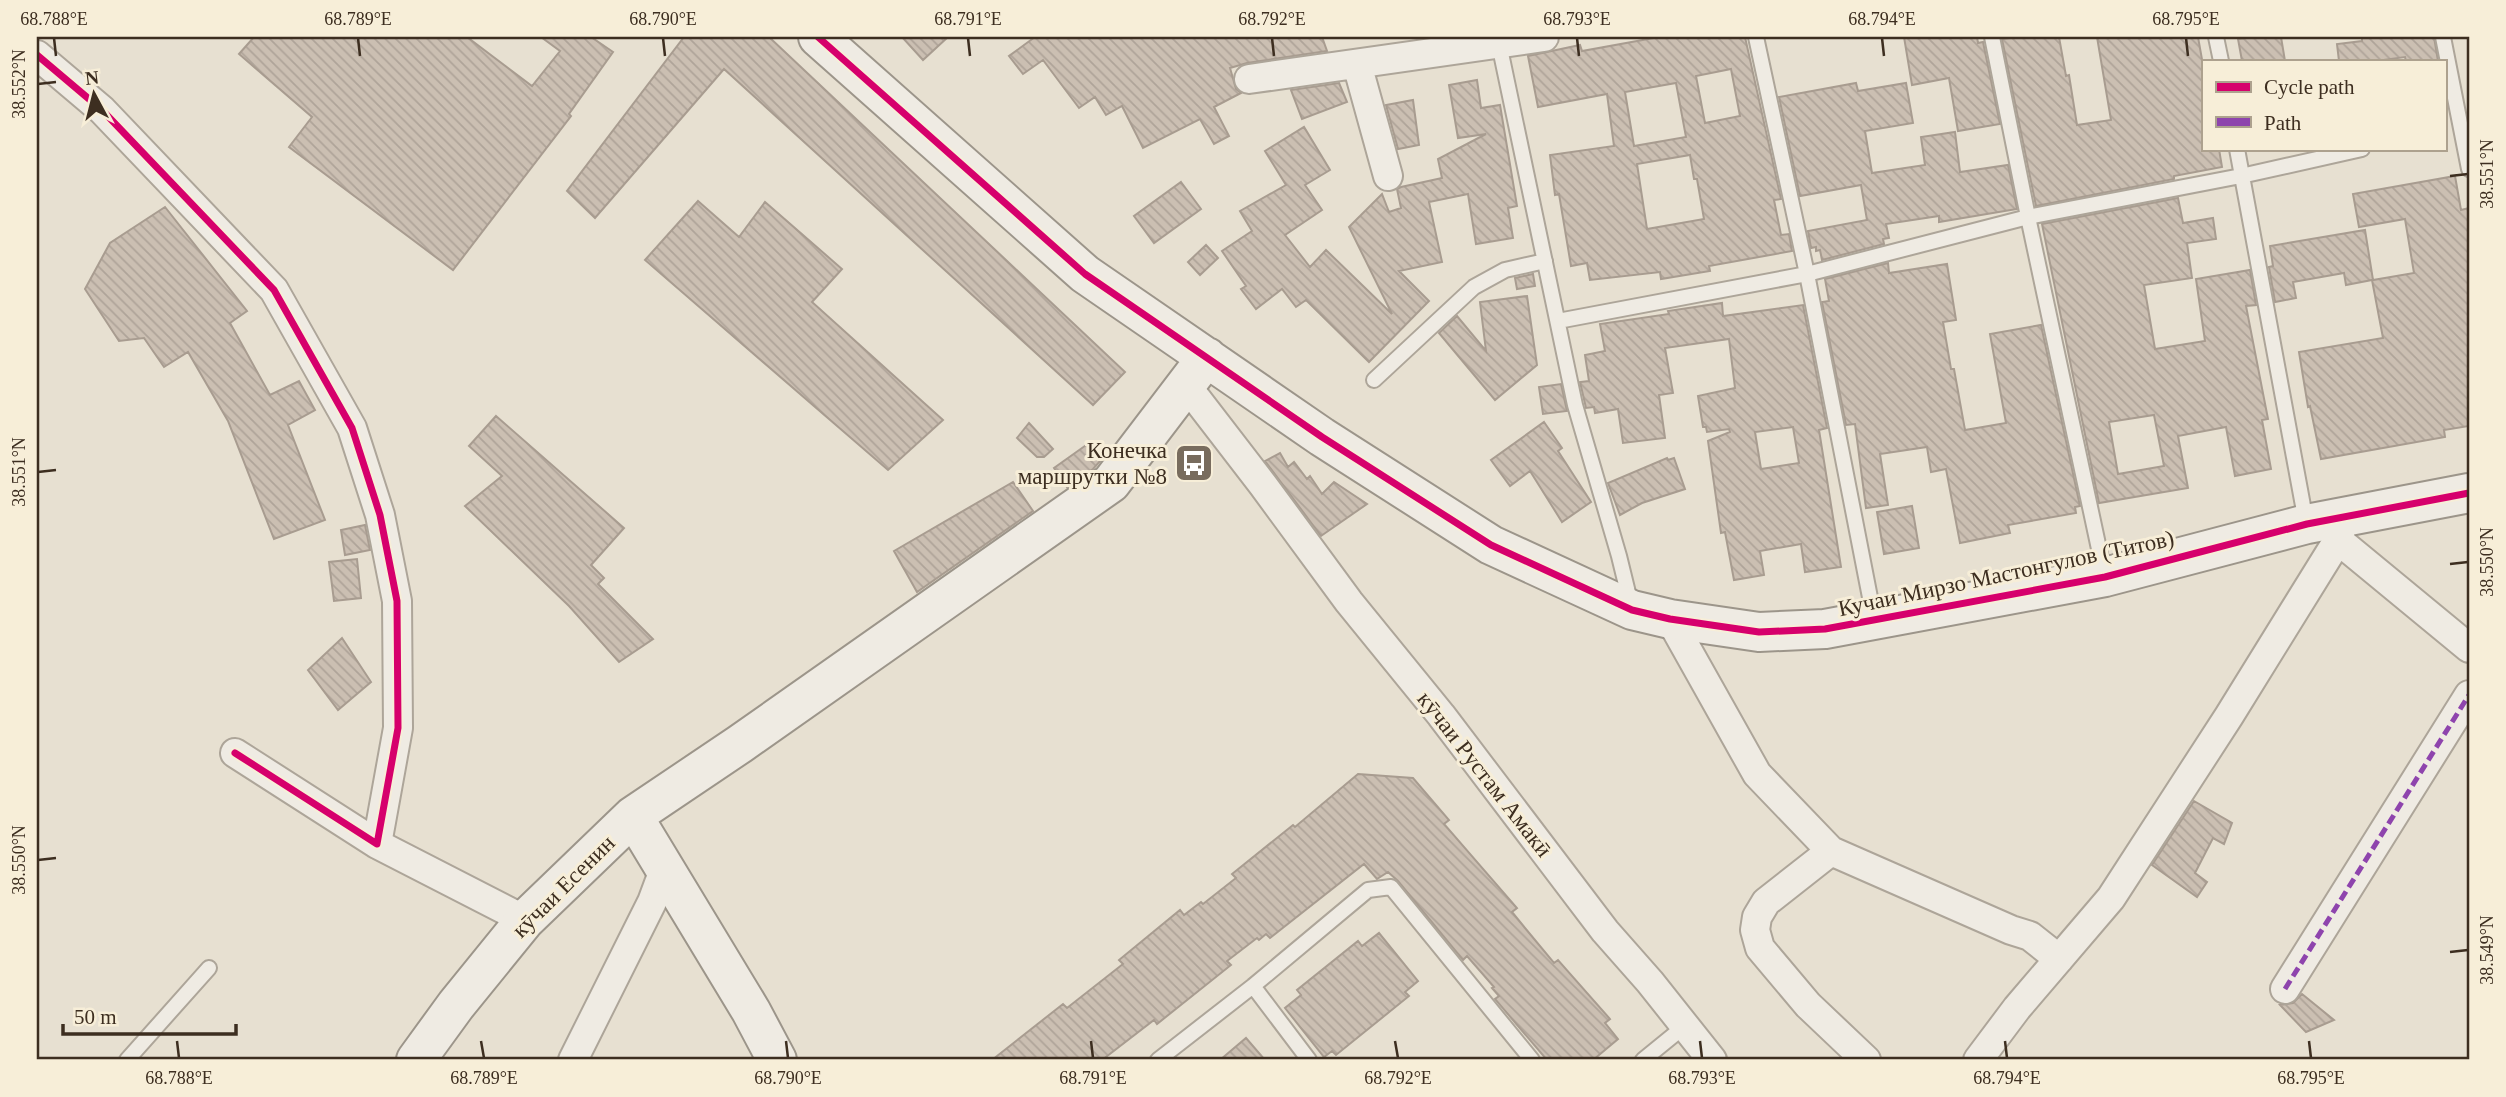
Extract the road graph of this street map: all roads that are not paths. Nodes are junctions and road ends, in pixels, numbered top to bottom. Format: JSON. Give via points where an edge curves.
{"nodes":[{"id":1,"x":1544,"y":37,"type":"edge"},
{"id":2,"x":1756,"y":37,"type":"edge"},
{"id":3,"x":1992,"y":37,"type":"edge"},
{"id":4,"x":2216,"y":37,"type":"edge"},
{"id":5,"x":2443,"y":37,"type":"edge"},
{"id":6,"x":826,"y":39,"type":"edge"},
{"id":7,"x":1498,"y":41,"type":"edge"},
{"id":8,"x":37,"y":55,"type":"edge"},
{"id":9,"x":2221,"y":60,"type":"edge"},
{"id":10,"x":1357,"y":64,"type":"junction"},
{"id":11,"x":1249,"y":79,"type":"dead end"},
{"id":12,"x":2465,"y":126,"type":"edge"},
{"id":13,"x":2446,"y":130,"type":"edge"},
{"id":14,"x":2236,"y":150,"type":"edge"},
{"id":15,"x":2358,"y":150,"type":"edge"},
{"id":16,"x":2469,"y":169,"type":"edge"},
{"id":17,"x":1388,"y":176,"type":"dead end"},
{"id":18,"x":2241,"y":176,"type":"junction"},
{"id":19,"x":2028,"y":217,"type":"junction"},
{"id":20,"x":1545,"y":261,"type":"junction"},
{"id":21,"x":1807,"y":274,"type":"junction"},
{"id":22,"x":1558,"y":321,"type":"junction"},
{"id":23,"x":1196,"y":371,"type":"junction"},
{"id":24,"x":1374,"y":380,"type":"dead end"},
{"id":25,"x":2469,"y":493,"type":"edge"},
{"id":26,"x":2330,"y":528,"type":"junction"},
{"id":27,"x":2105,"y":578,"type":"junction"},
{"id":28,"x":1632,"y":610,"type":"junction"},
{"id":29,"x":1670,"y":619,"type":"junction"},
{"id":30,"x":1875,"y":621,"type":"junction"},
{"id":31,"x":2469,"y":648,"type":"edge"},
{"id":32,"x":2469,"y":695,"type":"edge"},
{"id":33,"x":235,"y":753,"type":"dead end"},
{"id":34,"x":633,"y":816,"type":"junction"},
{"id":35,"x":377,"y":844,"type":"junction"},
{"id":36,"x":1831,"y":851,"type":"junction"},
{"id":37,"x":665,"y":867,"type":"junction"},
{"id":38,"x":525,"y":920,"type":"junction"},
{"id":39,"x":2059,"y":959,"type":"junction"},
{"id":40,"x":209,"y":968,"type":"dead end"},
{"id":41,"x":1253,"y":986,"type":"junction"},
{"id":42,"x":2285,"y":989,"type":"dead end"},
{"id":43,"x":1686,"y":1026,"type":"junction"},
{"id":44,"x":127,"y":1060,"type":"edge"},
{"id":45,"x":416,"y":1060,"type":"edge"},
{"id":46,"x":573,"y":1060,"type":"edge"},
{"id":47,"x":777,"y":1060,"type":"edge"},
{"id":48,"x":1158,"y":1060,"type":"edge"},
{"id":49,"x":1309,"y":1060,"type":"edge"},
{"id":50,"x":1532,"y":1060,"type":"edge"},
{"id":51,"x":1643,"y":1060,"type":"edge"},
{"id":52,"x":1712,"y":1060,"type":"edge"},
{"id":53,"x":1866,"y":1060,"type":"edge"},
{"id":54,"x":1978,"y":1060,"type":"edge"}],
"edges":[{"from":1,"to":7,"type":"street"},
{"from":2,"to":21,"type":"lane"},
{"from":3,"to":19,"type":"lane"},
{"from":4,"to":9,"type":"lane"},
{"from":5,"to":12,"type":"lane"},
{"from":6,"to":23,"type":"street","name":"Кучаи Мирзо Мастонгулов (Титов)"},
{"from":7,"to":10,"type":"street"},
{"from":7,"to":20,"type":"lane"},
{"from":8,"to":35,"type":"street","via":[[102,110],[274,290],[352,428],[380,515],[397,601],[398,728]]},
{"from":10,"to":11,"type":"street"},
{"from":10,"to":17,"type":"street"},
{"from":12,"to":13,"type":"lane"},
{"from":12,"to":16,"type":"lane"},
{"from":14,"to":18,"type":"lane"},
{"from":15,"to":18,"type":"lane"},
{"from":18,"to":19,"type":"lane"},
{"from":18,"to":26,"type":"lane"},
{"from":19,"to":21,"type":"lane"},
{"from":19,"to":27,"type":"lane"},
{"from":20,"to":22,"type":"lane"},
{"from":20,"to":24,"type":"lane","via":[[1517,266],[1474,287]]},
{"from":21,"to":22,"type":"lane"},
{"from":21,"to":30,"type":"lane"},
{"from":22,"to":28,"type":"lane","via":[[1575,405]]},
{"from":23,"to":28,"type":"street","name":"Кучаи Мирзо Мастонгулов (Титов)","via":[[1332,444],[1491,545]]},
{"from":23,"to":34,"type":"street","name":"кӯчаи Есенин","via":[[1111,483]]},
{"from":23,"to":43,"type":"street","name":"кӯчаи Рустам Амакӣ","via":[[1263,485],[1349,602],[1605,931]]},
{"from":25,"to":26,"type":"street","name":"Кучаи Мирзо Мастонгулов (Титов)"},
{"from":26,"to":27,"type":"street","name":"Кучаи Мирзо Мастонгулов (Титов)"},
{"from":26,"to":31,"type":"street"},
{"from":26,"to":39,"type":"street","via":[[2230,716],[2111,898]]},
{"from":27,"to":30,"type":"street","name":"Кучаи Мирзо Мастонгулов (Титов)"},
{"from":28,"to":29,"type":"street","name":"Кучаи Мирзо Мастонгулов (Титов)"},
{"from":29,"to":30,"type":"street","name":"Кучаи Мирзо Мастонгулов (Титов)","via":[[1759,632]]},
{"from":29,"to":36,"type":"street","via":[[1757,774]]},
{"from":32,"to":42,"type":"street"},
{"from":33,"to":35,"type":"street"},
{"from":34,"to":37,"type":"street"},
{"from":34,"to":38,"type":"street","name":"кӯчаи Есенин"},
{"from":35,"to":38,"type":"street"},
{"from":36,"to":39,"type":"street","via":[[2030,936]]},
{"from":36,"to":53,"type":"street","via":[[1766,902],[1755,930],[1760,948],[1808,1005]]},
{"from":37,"to":46,"type":"street"},
{"from":37,"to":47,"type":"street"},
{"from":38,"to":45,"type":"street","name":"кӯчаи Есенин"},
{"from":39,"to":54,"type":"street"},
{"from":40,"to":44,"type":"lane"},
{"from":41,"to":48,"type":"lane"},
{"from":41,"to":49,"type":"lane"},
{"from":41,"to":50,"type":"lane","via":[[1368,890],[1391,887]]},
{"from":43,"to":51,"type":"lane"},
{"from":43,"to":52,"type":"street","name":"кӯчаи Рустам Амакӣ"}]}
